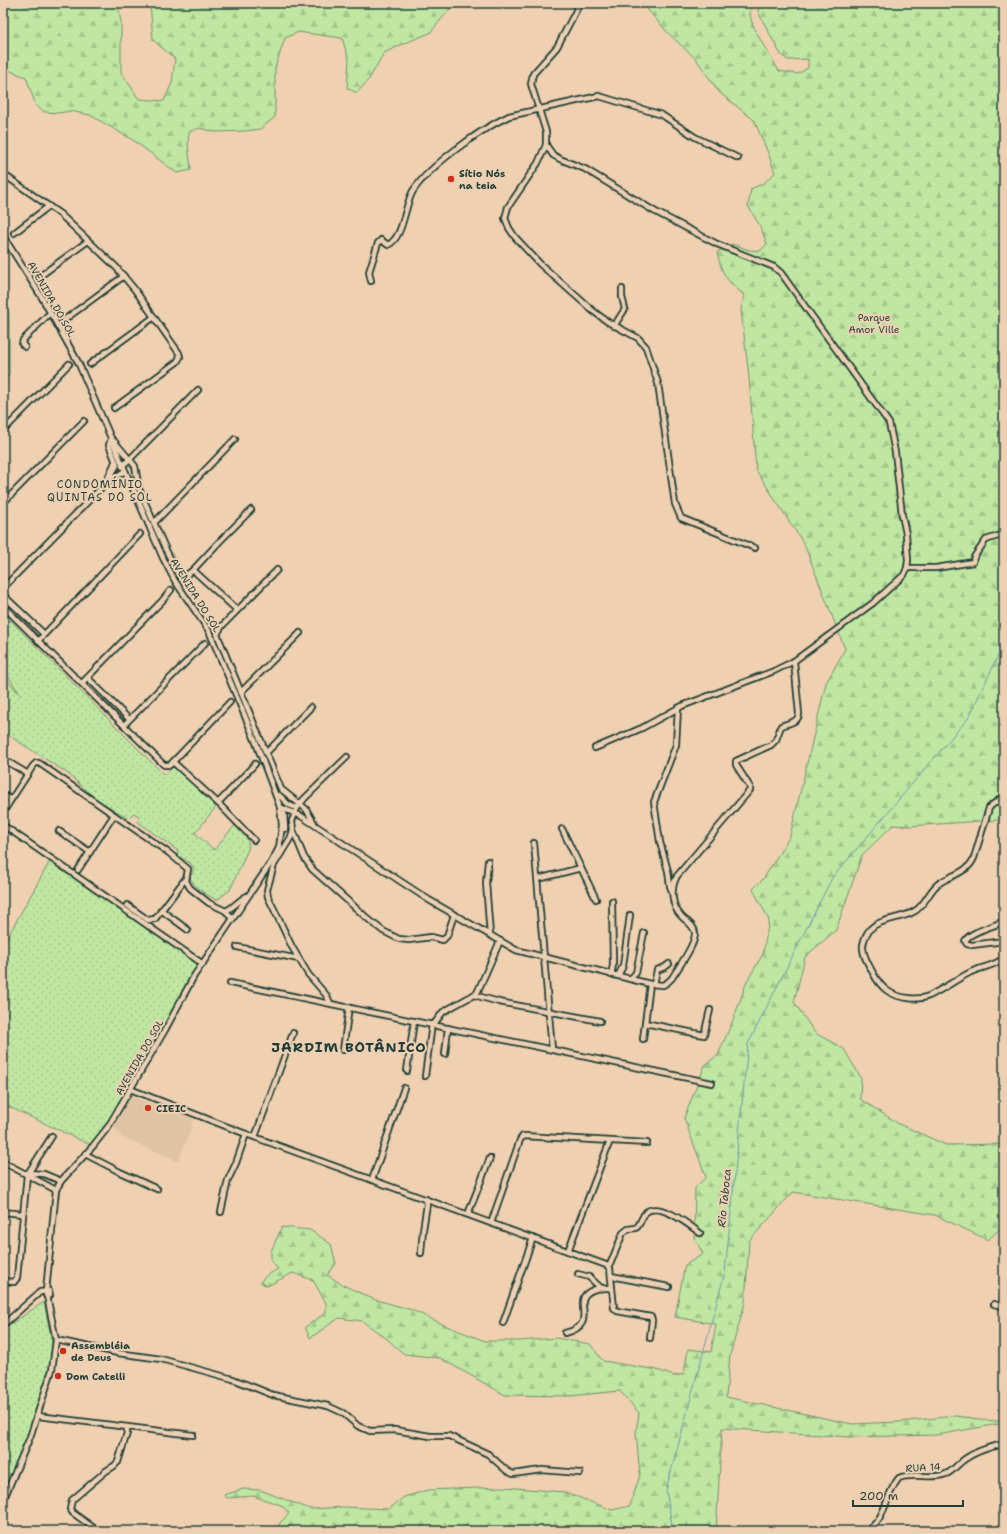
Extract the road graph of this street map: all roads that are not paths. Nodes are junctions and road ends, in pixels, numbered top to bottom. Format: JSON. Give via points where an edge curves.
{"nodes":[{"id":1,"x":580,"y":3,"type":"edge"},
{"id":2,"x":538,"y":110,"type":"junction"},
{"id":3,"x":546,"y":145,"type":"junction"},
{"id":4,"x":738,"y":158,"type":"dead end"},
{"id":5,"x":4,"y":176,"type":"edge"},
{"id":6,"x":49,"y":206,"type":"junction"},
{"id":7,"x":14,"y":233,"type":"dead end"},
{"id":8,"x":3,"y":236,"type":"edge"},
{"id":9,"x":88,"y":240,"type":"junction"},
{"id":10,"x":40,"y":276,"type":"dead end"},
{"id":11,"x":124,"y":276,"type":"junction"},
{"id":12,"x":371,"y":281,"type":"dead end"},
{"id":13,"x":622,"y":289,"type":"dead end"},
{"id":14,"x":50,"y":313,"type":"junction"},
{"id":15,"x":154,"y":318,"type":"junction"},
{"id":16,"x":64,"y":320,"type":"dead end"},
{"id":17,"x":614,"y":326,"type":"junction"},
{"id":18,"x":25,"y":347,"type":"dead end"},
{"id":19,"x":69,"y":364,"type":"dead end"},
{"id":20,"x":90,"y":364,"type":"dead end"},
{"id":21,"x":198,"y":390,"type":"dead end"},
{"id":22,"x":114,"y":408,"type":"dead end"},
{"id":23,"x":84,"y":421,"type":"dead end"},
{"id":24,"x":3,"y":431,"type":"edge"},
{"id":25,"x":111,"y":439,"type":"junction"},
{"id":26,"x":235,"y":439,"type":"dead end"},
{"id":27,"x":130,"y":459,"type":"junction"},
{"id":28,"x":116,"y":463,"type":"junction"},
{"id":29,"x":122,"y":466,"type":"junction"},
{"id":30,"x":122,"y":472,"type":"junction"},
{"id":31,"x":106,"y":483,"type":"junction"},
{"id":32,"x":3,"y":503,"type":"edge"},
{"id":33,"x":251,"y":510,"type":"dead end"},
{"id":34,"x":154,"y":523,"type":"junction"},
{"id":35,"x":140,"y":534,"type":"dead end"},
{"id":36,"x":1004,"y":534,"type":"edge"},
{"id":37,"x":755,"y":548,"type":"dead end"},
{"id":38,"x":907,"y":568,"type":"junction"},
{"id":39,"x":193,"y":570,"type":"junction"},
{"id":40,"x":277,"y":570,"type":"dead end"},
{"id":41,"x":3,"y":588,"type":"edge"},
{"id":42,"x":170,"y":590,"type":"dead end"},
{"id":43,"x":3,"y":595,"type":"edge"},
{"id":44,"x":3,"y":606,"type":"edge"},
{"id":45,"x":237,"y":610,"type":"junction"},
{"id":46,"x":26,"y":617,"type":"junction"},
{"id":47,"x":20,"y":624,"type":"junction"},
{"id":48,"x":300,"y":633,"type":"dead end"},
{"id":49,"x":44,"y":634,"type":"junction"},
{"id":50,"x":38,"y":641,"type":"junction"},
{"id":51,"x":205,"y":643,"type":"dead end"},
{"id":52,"x":794,"y":661,"type":"junction"},
{"id":53,"x":89,"y":680,"type":"dead end"},
{"id":54,"x":82,"y":683,"type":"junction"},
{"id":55,"x":241,"y":692,"type":"junction"},
{"id":56,"x":108,"y":698,"type":"junction"},
{"id":57,"x":230,"y":702,"type":"dead end"},
{"id":58,"x":102,"y":705,"type":"junction"},
{"id":59,"x":311,"y":707,"type":"dead end"},
{"id":60,"x":678,"y":708,"type":"junction"},
{"id":61,"x":127,"y":717,"type":"dead end"},
{"id":62,"x":124,"y":725,"type":"junction"},
{"id":63,"x":595,"y":748,"type":"dead end"},
{"id":64,"x":267,"y":752,"type":"junction"},
{"id":65,"x":347,"y":757,"type":"dead end"},
{"id":66,"x":3,"y":759,"type":"edge"},
{"id":67,"x":173,"y":762,"type":"junction"},
{"id":68,"x":255,"y":764,"type":"dead end"},
{"id":69,"x":28,"y":774,"type":"junction"},
{"id":70,"x":272,"y":782,"type":"junction"},
{"id":71,"x":3,"y":794,"type":"edge"},
{"id":72,"x":279,"y":796,"type":"junction"},
{"id":73,"x":1004,"y":796,"type":"edge"},
{"id":74,"x":10,"y":800,"type":"junction"},
{"id":75,"x":218,"y":803,"type":"junction"},
{"id":76,"x":290,"y":806,"type":"junction"},
{"id":77,"x":282,"y":810,"type":"junction"},
{"id":78,"x":296,"y":810,"type":"junction"},
{"id":79,"x":307,"y":811,"type":"junction"},
{"id":80,"x":3,"y":812,"type":"edge"},
{"id":81,"x":114,"y":815,"type":"junction"},
{"id":82,"x":302,"y":816,"type":"junction"},
{"id":83,"x":314,"y":823,"type":"junction"},
{"id":84,"x":3,"y":825,"type":"edge"},
{"id":85,"x":562,"y":829,"type":"dead end"},
{"id":86,"x":293,"y":830,"type":"junction"},
{"id":87,"x":59,"y":831,"type":"dead end"},
{"id":88,"x":254,"y":840,"type":"dead end"},
{"id":89,"x":534,"y":843,"type":"dead end"},
{"id":90,"x":90,"y":852,"type":"junction"},
{"id":91,"x":488,"y":861,"type":"dead end"},
{"id":92,"x":581,"y":868,"type":"junction"},
{"id":93,"x":78,"y":870,"type":"dead end"},
{"id":94,"x":186,"y":878,"type":"junction"},
{"id":95,"x":538,"y":879,"type":"junction"},
{"id":96,"x":672,"y":892,"type":"junction"},
{"id":97,"x":249,"y":894,"type":"junction"},
{"id":98,"x":596,"y":899,"type":"dead end"},
{"id":99,"x":612,"y":901,"type":"dead end"},
{"id":100,"x":127,"y":905,"type":"dead end"},
{"id":101,"x":162,"y":910,"type":"junction"},
{"id":102,"x":226,"y":911,"type":"junction"},
{"id":103,"x":454,"y":915,"type":"junction"},
{"id":104,"x":630,"y":915,"type":"dead end"},
{"id":105,"x":232,"y":919,"type":"junction"},
{"id":106,"x":1004,"y":922,"type":"edge"},
{"id":107,"x":188,"y":930,"type":"dead end"},
{"id":108,"x":644,"y":933,"type":"dead end"},
{"id":109,"x":490,"y":935,"type":"junction"},
{"id":110,"x":500,"y":941,"type":"junction"},
{"id":111,"x":1004,"y":941,"type":"edge"},
{"id":112,"x":238,"y":947,"type":"dead end"},
{"id":113,"x":544,"y":958,"type":"junction"},
{"id":114,"x":1004,"y":958,"type":"edge"},
{"id":115,"x":299,"y":959,"type":"junction"},
{"id":116,"x":203,"y":964,"type":"junction"},
{"id":117,"x":669,"y":964,"type":"dead end"},
{"id":118,"x":611,"y":975,"type":"junction"},
{"id":119,"x":618,"y":976,"type":"junction"},
{"id":120,"x":630,"y":979,"type":"junction"},
{"id":121,"x":230,"y":983,"type":"dead end"},
{"id":122,"x":654,"y":984,"type":"junction"},
{"id":123,"x":474,"y":995,"type":"junction"},
{"id":124,"x":330,"y":1003,"type":"junction"},
{"id":125,"x":349,"y":1007,"type":"junction"},
{"id":126,"x":710,"y":1010,"type":"dead end"},
{"id":127,"x":549,"y":1011,"type":"junction"},
{"id":128,"x":414,"y":1021,"type":"junction"},
{"id":129,"x":600,"y":1021,"type":"dead end"},
{"id":130,"x":645,"y":1023,"type":"junction"},
{"id":131,"x":433,"y":1024,"type":"junction"},
{"id":132,"x":448,"y":1028,"type":"junction"},
{"id":133,"x":293,"y":1034,"type":"dead end"},
{"id":134,"x":643,"y":1039,"type":"dead end"},
{"id":135,"x":552,"y":1049,"type":"junction"},
{"id":136,"x":343,"y":1050,"type":"dead end"},
{"id":137,"x":445,"y":1054,"type":"dead end"},
{"id":138,"x":407,"y":1071,"type":"dead end"},
{"id":139,"x":425,"y":1076,"type":"dead end"},
{"id":140,"x":712,"y":1083,"type":"dead end"},
{"id":141,"x":404,"y":1088,"type":"dead end"},
{"id":142,"x":130,"y":1089,"type":"junction"},
{"id":143,"x":246,"y":1134,"type":"junction"},
{"id":144,"x":52,"y":1136,"type":"dead end"},
{"id":145,"x":255,"y":1137,"type":"junction"},
{"id":146,"x":610,"y":1141,"type":"junction"},
{"id":147,"x":647,"y":1143,"type":"dead end"},
{"id":148,"x":85,"y":1154,"type":"junction"},
{"id":149,"x":490,"y":1158,"type":"dead end"},
{"id":150,"x":3,"y":1162,"type":"edge"},
{"id":151,"x":27,"y":1174,"type":"junction"},
{"id":152,"x":372,"y":1180,"type":"junction"},
{"id":153,"x":61,"y":1181,"type":"junction"},
{"id":154,"x":157,"y":1189,"type":"dead end"},
{"id":155,"x":56,"y":1190,"type":"junction"},
{"id":156,"x":426,"y":1199,"type":"junction"},
{"id":157,"x":3,"y":1212,"type":"edge"},
{"id":158,"x":221,"y":1212,"type":"dead end"},
{"id":159,"x":23,"y":1214,"type":"junction"},
{"id":160,"x":468,"y":1214,"type":"junction"},
{"id":161,"x":491,"y":1223,"type":"junction"},
{"id":162,"x":700,"y":1233,"type":"dead end"},
{"id":163,"x":534,"y":1238,"type":"junction"},
{"id":164,"x":568,"y":1251,"type":"junction"},
{"id":165,"x":421,"y":1253,"type":"dead end"},
{"id":166,"x":609,"y":1267,"type":"junction"},
{"id":167,"x":578,"y":1274,"type":"dead end"},
{"id":168,"x":611,"y":1276,"type":"junction"},
{"id":169,"x":3,"y":1281,"type":"edge"},
{"id":170,"x":669,"y":1287,"type":"dead end"},
{"id":171,"x":601,"y":1288,"type":"junction"},
{"id":172,"x":612,"y":1288,"type":"junction"},
{"id":173,"x":48,"y":1293,"type":"junction"},
{"id":174,"x":994,"y":1304,"type":"dead end"},
{"id":175,"x":1004,"y":1307,"type":"edge"},
{"id":176,"x":503,"y":1322,"type":"dead end"},
{"id":177,"x":3,"y":1325,"type":"edge"},
{"id":178,"x":565,"y":1333,"type":"dead end"},
{"id":179,"x":650,"y":1338,"type":"dead end"},
{"id":180,"x":56,"y":1340,"type":"junction"},
{"id":181,"x":38,"y":1416,"type":"junction"},
{"id":182,"x":127,"y":1427,"type":"junction"},
{"id":183,"x":193,"y":1435,"type":"dead end"},
{"id":184,"x":1004,"y":1444,"type":"edge"},
{"id":185,"x":580,"y":1473,"type":"dead end"},
{"id":186,"x":3,"y":1501,"type":"edge"},
{"id":187,"x":98,"y":1531,"type":"edge"},
{"id":188,"x":866,"y":1531,"type":"edge"}],
"edges":[{"from":1,"to":2,"type":"street","via":[[557,47],[533,74],[531,84]]},
{"from":2,"to":3,"type":"street","via":[[546,132]]},
{"from":2,"to":4,"type":"street","via":[[595,96],[602,97],[659,114],[695,137]]},
{"from":2,"to":12,"type":"street","via":[[515,115],[496,123],[425,175],[411,196],[402,225],[392,242],[388,245],[382,240],[378,243],[369,272]]},
{"from":3,"to":17,"type":"street","via":[[538,163],[508,207],[505,214],[506,222],[515,237],[551,275]]},
{"from":3,"to":38,"type":"street","via":[[553,155],[580,167],[654,211],[717,244],[774,267],[781,273],[889,423],[906,534]]},
{"from":5,"to":6,"type":"street"},
{"from":6,"to":7,"type":"street"},
{"from":6,"to":9,"type":"street"},
{"from":8,"to":14,"type":"street","name":"AVENIDA DO SOL"},
{"from":9,"to":10,"type":"street"},
{"from":9,"to":11,"type":"street"},
{"from":11,"to":15,"type":"street"},
{"from":11,"to":16,"type":"street"},
{"from":13,"to":17,"type":"street","via":[[625,308]]},
{"from":14,"to":18,"type":"street","via":[[23,340],[22,344]]},
{"from":14,"to":25,"type":"street","name":"AVENIDA DO SOL","via":[[78,362]]},
{"from":15,"to":20,"type":"street"},
{"from":15,"to":22,"type":"street","via":[[180,357],[177,362]]},
{"from":17,"to":37,"type":"street","via":[[642,341],[654,368],[675,504],[679,514],[686,521]]},
{"from":19,"to":24,"type":"street"},
{"from":21,"to":27,"type":"street"},
{"from":23,"to":32,"type":"street"},
{"from":25,"to":27,"type":"street"},
{"from":25,"to":28,"type":"street","via":[[109,445]]},
{"from":25,"to":29,"type":"street"},
{"from":26,"to":34,"type":"street"},
{"from":27,"to":29,"type":"street"},
{"from":27,"to":34,"type":"street","via":[[137,469],[139,489]]},
{"from":28,"to":30,"type":"street"},
{"from":28,"to":31,"type":"street"},
{"from":29,"to":30,"type":"street"},
{"from":30,"to":31,"type":"street"},
{"from":30,"to":70,"type":"street","name":"AVENIDA DO SOL","via":[[130,484],[162,558],[212,637]]},
{"from":31,"to":41,"type":"street"},
{"from":33,"to":39,"type":"street"},
{"from":34,"to":39,"type":"street","via":[[178,574],[187,575]]},
{"from":35,"to":49,"type":"street"},
{"from":36,"to":38,"type":"street","via":[[986,540],[973,562],[936,568]]},
{"from":38,"to":52,"type":"street","via":[[898,582],[873,603]]},
{"from":39,"to":45,"type":"street"},
{"from":40,"to":45,"type":"street"},
{"from":42,"to":54,"type":"street"},
{"from":43,"to":46,"type":"street"},
{"from":44,"to":47,"type":"street"},
{"from":45,"to":55,"type":"street","via":[[217,633]]},
{"from":46,"to":47,"type":"street"},
{"from":46,"to":49,"type":"street"},
{"from":47,"to":50,"type":"street"},
{"from":48,"to":55,"type":"street"},
{"from":49,"to":50,"type":"street"},
{"from":50,"to":54,"type":"street"},
{"from":51,"to":62,"type":"street"},
{"from":52,"to":60,"type":"street"},
{"from":52,"to":96,"type":"street","via":[[798,718],[782,726],[771,745],[736,761],[750,790],[677,876]]},
{"from":53,"to":56,"type":"street"},
{"from":54,"to":58,"type":"street"},
{"from":55,"to":64,"type":"street"},
{"from":56,"to":58,"type":"street"},
{"from":56,"to":61,"type":"street"},
{"from":57,"to":67,"type":"street"},
{"from":58,"to":62,"type":"street"},
{"from":59,"to":64,"type":"street"},
{"from":60,"to":63,"type":"street","via":[[642,728]]},
{"from":60,"to":96,"type":"street","via":[[676,745],[654,802]]},
{"from":62,"to":67,"type":"street","via":[[164,765]]},
{"from":64,"to":78,"type":"street","via":[[281,788]]},
{"from":65,"to":78,"type":"street"},
{"from":66,"to":69,"type":"street"},
{"from":67,"to":75,"type":"street"},
{"from":68,"to":75,"type":"street"},
{"from":69,"to":74,"type":"street"},
{"from":69,"to":81,"type":"street","via":[[35,764],[39,764]]},
{"from":70,"to":72,"type":"street","name":"AVENIDA DO SOL"},
{"from":70,"to":77,"type":"street","name":"AVENIDA DO SOL"},
{"from":71,"to":74,"type":"street"},
{"from":72,"to":76,"type":"street"},
{"from":72,"to":77,"type":"street","name":"AVENIDA DO SOL"},
{"from":73,"to":114,"type":"street","via":[[989,808],[970,866],[933,888],[916,910],[876,924],[866,934],[863,948],[865,957],[883,988],[894,996],[911,998],[927,997],[974,970],[996,964]]},
{"from":74,"to":80,"type":"street"},
{"from":75,"to":88,"type":"street"},
{"from":76,"to":77,"type":"street"},
{"from":76,"to":78,"type":"street"},
{"from":77,"to":78,"type":"street"},
{"from":77,"to":97,"type":"street","name":"AVENIDA DO SOL","via":[[279,848]]},
{"from":78,"to":79,"type":"street"},
{"from":78,"to":82,"type":"street"},
{"from":78,"to":86,"type":"street","via":[[292,823]]},
{"from":79,"to":82,"type":"street"},
{"from":79,"to":83,"type":"street"},
{"from":81,"to":90,"type":"street"},
{"from":81,"to":94,"type":"street","via":[[188,869]]},
{"from":82,"to":83,"type":"street"},
{"from":83,"to":103,"type":"street"},
{"from":84,"to":116,"type":"street"},
{"from":85,"to":92,"type":"street"},
{"from":86,"to":103,"type":"street","via":[[312,869],[389,935],[409,940],[431,937],[443,940],[447,936]]},
{"from":86,"to":115,"type":"street","via":[[274,865],[267,890],[268,897]]},
{"from":87,"to":90,"type":"street"},
{"from":89,"to":95,"type":"street"},
{"from":90,"to":93,"type":"street"},
{"from":91,"to":109,"type":"street","via":[[486,883]]},
{"from":92,"to":95,"type":"street"},
{"from":92,"to":98,"type":"street"},
{"from":94,"to":101,"type":"street"},
{"from":94,"to":102,"type":"street","via":[[190,888]]},
{"from":95,"to":113,"type":"street"},
{"from":96,"to":122,"type":"street","via":[[676,910],[692,925],[695,934],[672,978],[665,984]]},
{"from":97,"to":102,"type":"street"},
{"from":97,"to":105,"type":"street","name":"AVENIDA DO SOL"},
{"from":99,"to":118,"type":"street"},
{"from":100,"to":101,"type":"street","via":[[148,920],[155,919]]},
{"from":101,"to":107,"type":"street"},
{"from":102,"to":105,"type":"street"},
{"from":103,"to":109,"type":"street"},
{"from":104,"to":119,"type":"street","via":[[623,966]]},
{"from":105,"to":116,"type":"street","name":"AVENIDA DO SOL"},
{"from":106,"to":111,"type":"street","via":[[967,937],[965,941],[972,945]]},
{"from":108,"to":120,"type":"street","via":[[636,973]]},
{"from":109,"to":110,"type":"street"},
{"from":110,"to":113,"type":"street","via":[[516,950]]},
{"from":110,"to":123,"type":"street","via":[[481,986]]},
{"from":112,"to":115,"type":"street"},
{"from":113,"to":118,"type":"street"},
{"from":113,"to":127,"type":"street"},
{"from":115,"to":124,"type":"street","via":[[308,974],[328,996]]},
{"from":116,"to":142,"type":"street","name":"AVENIDA DO SOL"},
{"from":117,"to":122,"type":"street","via":[[657,970]]},
{"from":118,"to":119,"type":"street"},
{"from":119,"to":120,"type":"street"},
{"from":120,"to":122,"type":"street"},
{"from":121,"to":124,"type":"street"},
{"from":122,"to":130,"type":"street"},
{"from":123,"to":127,"type":"street"},
{"from":123,"to":131,"type":"street","via":[[444,1012]]},
{"from":124,"to":125,"type":"street"},
{"from":125,"to":128,"type":"street"},
{"from":125,"to":136,"type":"street"},
{"from":126,"to":130,"type":"street","via":[[706,1033],[703,1035]]},
{"from":127,"to":129,"type":"street"},
{"from":127,"to":135,"type":"street"},
{"from":128,"to":131,"type":"street"},
{"from":128,"to":138,"type":"street"},
{"from":130,"to":134,"type":"street"},
{"from":131,"to":132,"type":"street"},
{"from":131,"to":139,"type":"street"},
{"from":132,"to":135,"type":"street"},
{"from":132,"to":137,"type":"street"},
{"from":133,"to":145,"type":"street"},
{"from":135,"to":140,"type":"street"},
{"from":141,"to":152,"type":"street"},
{"from":142,"to":143,"type":"street"},
{"from":142,"to":148,"type":"street","name":"AVENIDA DO SOL","via":[[108,1127]]},
{"from":143,"to":145,"type":"street"},
{"from":143,"to":158,"type":"street","via":[[228,1180]]},
{"from":144,"to":151,"type":"street"},
{"from":145,"to":152,"type":"street"},
{"from":146,"to":147,"type":"street"},
{"from":146,"to":161,"type":"street","via":[[523,1136]]},
{"from":146,"to":164,"type":"street"},
{"from":148,"to":153,"type":"street","name":"AVENIDA DO SOL"},
{"from":148,"to":154,"type":"street"},
{"from":149,"to":160,"type":"street"},
{"from":150,"to":151,"type":"street"},
{"from":151,"to":153,"type":"street","via":[[44,1174]]},
{"from":151,"to":155,"type":"street"},
{"from":151,"to":159,"type":"street"},
{"from":152,"to":156,"type":"street"},
{"from":153,"to":155,"type":"street","name":"AVENIDA DO SOL"},
{"from":155,"to":173,"type":"street","name":"AVENIDA DO SOL"},
{"from":156,"to":160,"type":"street"},
{"from":156,"to":165,"type":"street"},
{"from":157,"to":159,"type":"street"},
{"from":159,"to":169,"type":"street","via":[[17,1278],[14,1282]]},
{"from":160,"to":161,"type":"street"},
{"from":161,"to":163,"type":"street"},
{"from":162,"to":166,"type":"street","via":[[668,1212],[650,1210],[636,1228],[623,1232]]},
{"from":163,"to":164,"type":"street"},
{"from":163,"to":176,"type":"street"},
{"from":164,"to":166,"type":"street"},
{"from":166,"to":168,"type":"street"},
{"from":167,"to":171,"type":"street","via":[[593,1280]]},
{"from":168,"to":170,"type":"street"},
{"from":168,"to":172,"type":"street"},
{"from":171,"to":172,"type":"street"},
{"from":171,"to":178,"type":"street","via":[[585,1295],[582,1302],[583,1322],[578,1328]]},
{"from":172,"to":179,"type":"street","via":[[616,1310],[648,1315],[652,1318]]},
{"from":173,"to":177,"type":"street","via":[[40,1292]]},
{"from":173,"to":180,"type":"street","name":"AVENIDA DO SOL"},
{"from":174,"to":175,"type":"street"},
{"from":180,"to":181,"type":"street","name":"AVENIDA DO SOL","via":[[52,1370]]},
{"from":180,"to":185,"type":"street","via":[[161,1359],[226,1377],[273,1395],[328,1406],[370,1431],[404,1430],[430,1436],[449,1436],[488,1454],[513,1474],[542,1470]]},
{"from":181,"to":182,"type":"street"},
{"from":181,"to":186,"type":"street","name":"AVENIDA DO SOL"},
{"from":182,"to":183,"type":"street"},
{"from":182,"to":187,"type":"street","via":[[118,1462],[72,1500],[70,1509],[73,1513]]},
{"from":184,"to":188,"type":"street","name":"RUA 14","via":[[977,1452],[946,1475],[901,1477],[880,1519],[873,1528]]}]}
